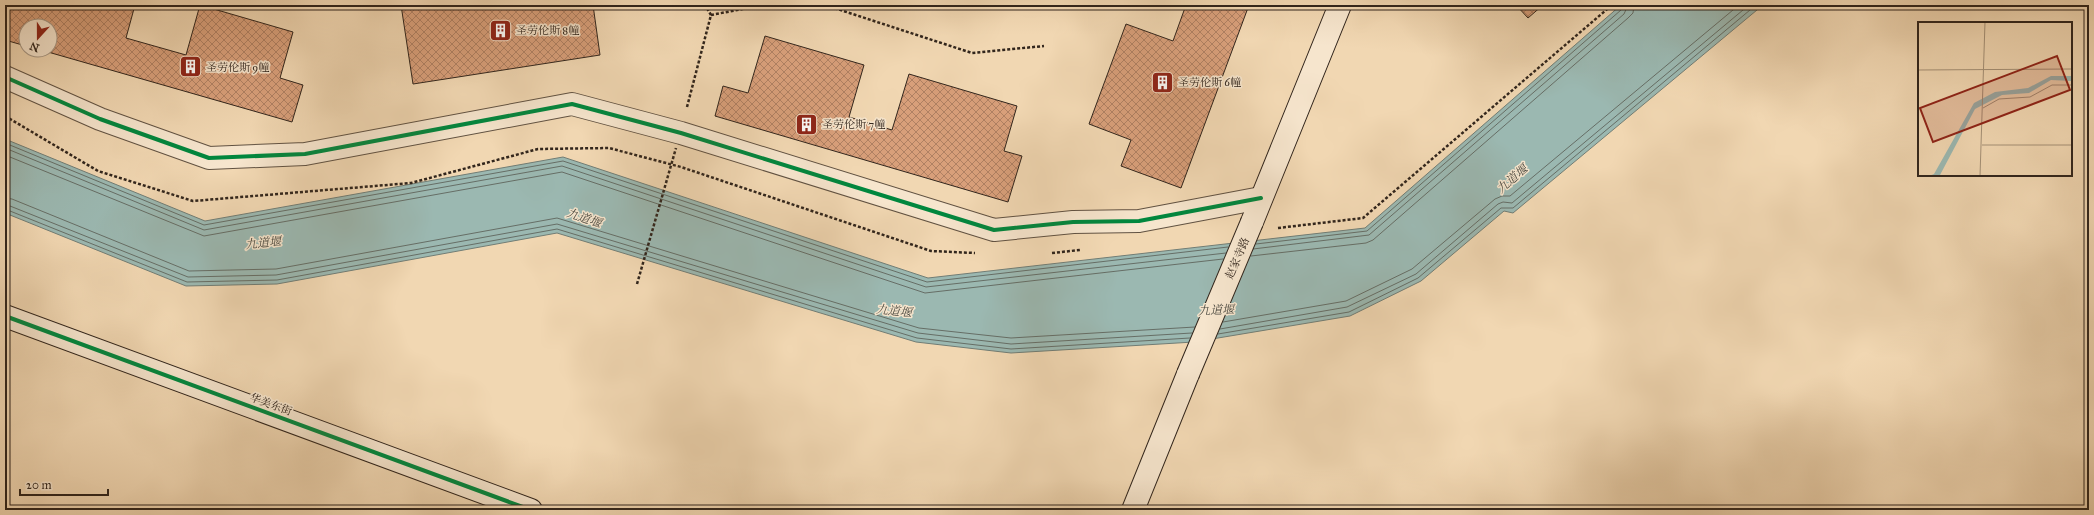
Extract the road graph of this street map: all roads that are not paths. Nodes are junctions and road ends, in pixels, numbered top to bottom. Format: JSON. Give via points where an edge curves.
{"nodes":[{"id":1,"x":1340,"y":5,"type":"edge"},
{"id":2,"x":5,"y":77,"type":"edge"},
{"id":3,"x":1261,"y":198,"type":"junction"},
{"id":4,"x":5,"y":316,"type":"edge"},
{"id":5,"x":531,"y":510,"type":"edge"},
{"id":6,"x":1133,"y":510,"type":"edge"}],
"edges":[{"from":1,"to":3,"type":"street","name":"赵家寺路"},
{"from":2,"to":3,"type":"street","via":[[100,120],[209,158],[305,154],[572,104],[678,140],[994,230],[1073,222],[1139,221]]},
{"from":3,"to":6,"type":"street","name":"赵家寺路","bridge":true},
{"from":4,"to":5,"type":"street","name":"华美东街"}]}
